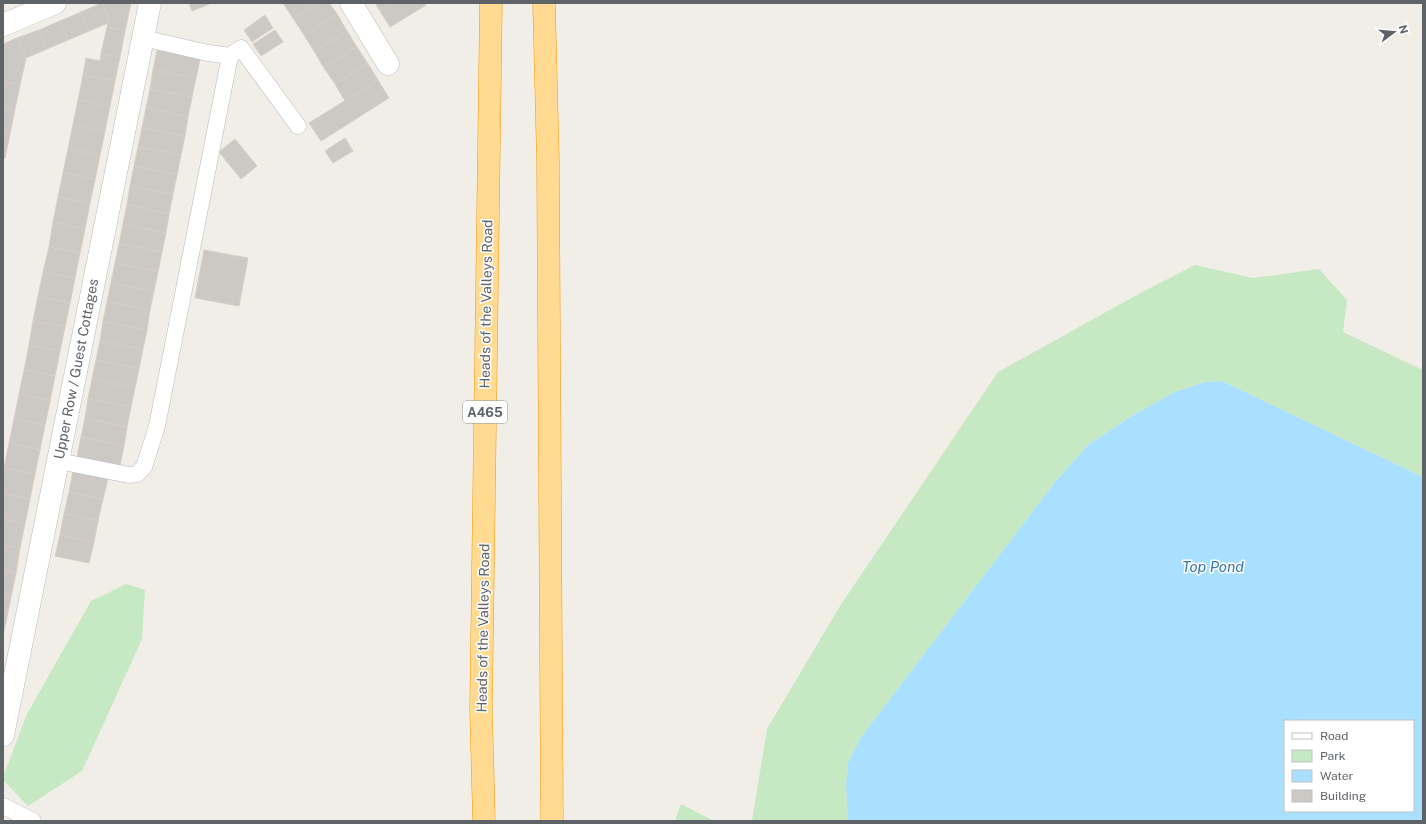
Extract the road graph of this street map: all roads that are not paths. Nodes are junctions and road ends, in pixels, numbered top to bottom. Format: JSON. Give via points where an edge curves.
{"nodes":[{"id":1,"x":55,"y":3,"type":"edge"},
{"id":2,"x":150,"y":3,"type":"edge"},
{"id":3,"x":351,"y":3,"type":"edge"},
{"id":4,"x":491,"y":3,"type":"edge"},
{"id":5,"x":544,"y":3,"type":"edge"},
{"id":6,"x":3,"y":25,"type":"edge"},
{"id":7,"x":143,"y":38,"type":"junction"},
{"id":8,"x":230,"y":56,"type":"junction"},
{"id":9,"x":388,"y":64,"type":"dead end"},
{"id":10,"x":298,"y":126,"type":"dead end"},
{"id":11,"x":58,"y":461,"type":"junction"},
{"id":12,"x":3,"y":735,"type":"edge"},
{"id":13,"x":3,"y":806,"type":"edge"},
{"id":14,"x":33,"y":821,"type":"edge"},
{"id":15,"x":484,"y":821,"type":"edge"},
{"id":16,"x":552,"y":821,"type":"edge"}],
"edges":[{"from":1,"to":6,"type":"street"},
{"from":2,"to":7,"type":"street","name":"Upper Row / Guest Cottages"},
{"from":3,"to":9,"type":"street"},
{"from":4,"to":15,"type":"highway","name":"Heads of the Valleys Road","number":"A465","via":[[481,709]]},
{"from":5,"to":16,"type":"highway","via":[[548,162]]},
{"from":7,"to":8,"type":"lane"},
{"from":7,"to":11,"type":"street","name":"Upper Row / Guest Cottages"},
{"from":8,"to":10,"type":"lane","via":[[241,48]]},
{"from":8,"to":11,"type":"lane","via":[[158,419],[144,467],[137,474],[129,474]]},
{"from":11,"to":12,"type":"street","name":"Upper Row / Guest Cottages"},
{"from":13,"to":14,"type":"lane"}]}
